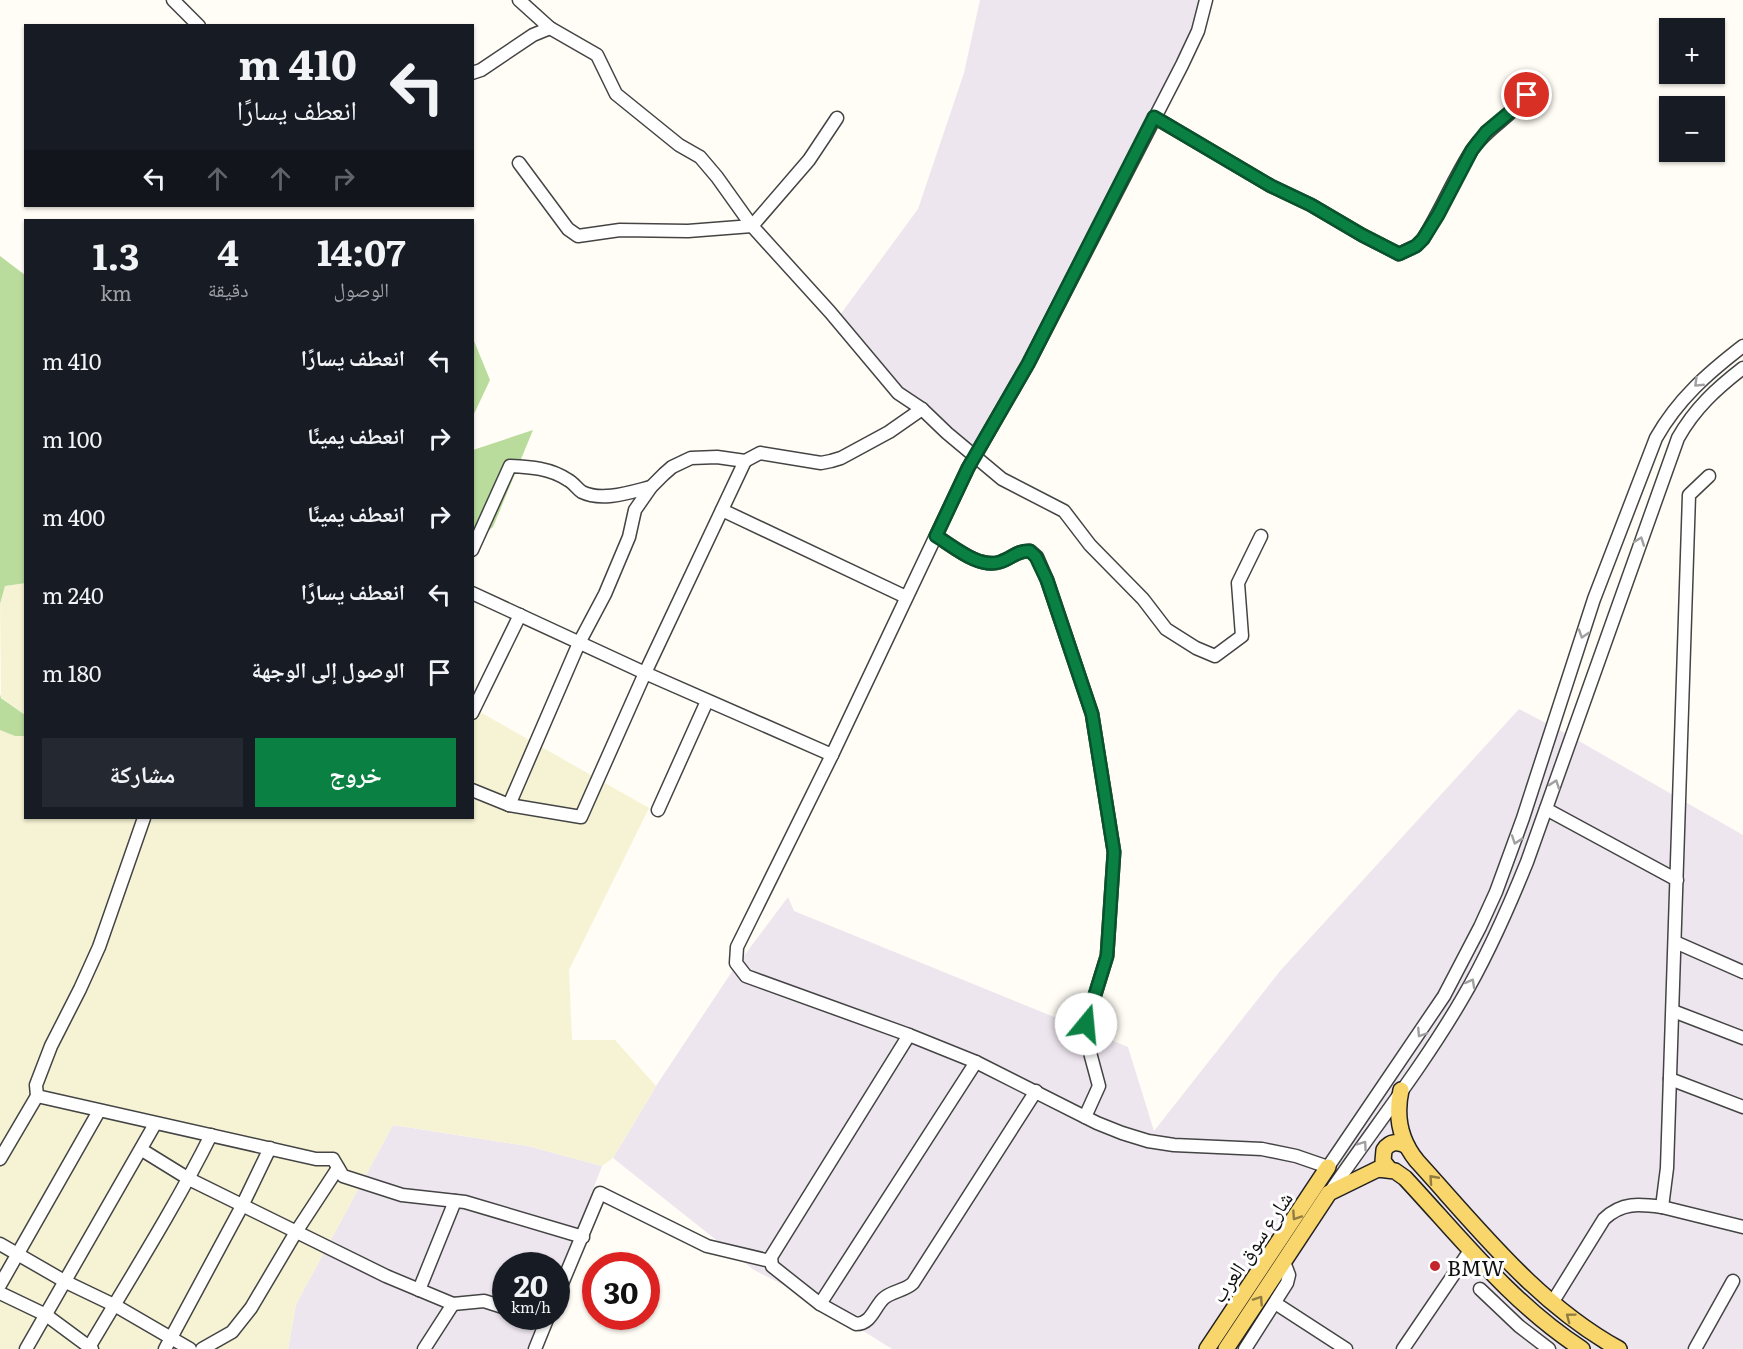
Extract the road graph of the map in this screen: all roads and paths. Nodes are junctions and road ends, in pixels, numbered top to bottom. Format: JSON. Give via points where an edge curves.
{"nodes":[{"id":1,"x":173,"y":0,"type":"edge"},
{"id":2,"x":519,"y":0,"type":"edge"},
{"id":3,"x":1206,"y":0,"type":"edge"},
{"id":4,"x":197,"y":24,"type":"edge"},
{"id":5,"x":550,"y":28,"type":"junction"},
{"id":6,"x":474,"y":72,"type":"edge"},
{"id":7,"x":1527,"y":95,"type":"dead end"},
{"id":8,"x":1154,"y":117,"type":"junction"},
{"id":9,"x":837,"y":118,"type":"dead end"},
{"id":10,"x":519,"y":163,"type":"dead end"},
{"id":11,"x":752,"y":226,"type":"junction"},
{"id":12,"x":1743,"y":346,"type":"edge"},
{"id":13,"x":1743,"y":368,"type":"edge"},
{"id":14,"x":922,"y":409,"type":"junction"},
{"id":15,"x":975,"y":455,"type":"junction"},
{"id":16,"x":746,"y":461,"type":"junction"},
{"id":17,"x":1709,"y":476,"type":"dead end"},
{"id":18,"x":651,"y":487,"type":"junction"},
{"id":19,"x":722,"y":510,"type":"junction"},
{"id":20,"x":936,"y":536,"type":"junction"},
{"id":21,"x":1261,"y":536,"type":"dead end"},
{"id":22,"x":474,"y":546,"type":"edge"},
{"id":23,"x":1604,"y":570,"type":"junction"},
{"id":24,"x":1627,"y":577,"type":"junction"},
{"id":25,"x":474,"y":593,"type":"edge"},
{"id":26,"x":906,"y":597,"type":"junction"},
{"id":27,"x":1594,"y":599,"type":"junction"},
{"id":28,"x":1616,"y":609,"type":"junction"},
{"id":29,"x":520,"y":615,"type":"junction"},
{"id":30,"x":579,"y":643,"type":"junction"},
{"id":31,"x":645,"y":673,"type":"junction"},
{"id":32,"x":476,"y":695,"type":"edge"},
{"id":33,"x":707,"y":700,"type":"junction"},
{"id":34,"x":832,"y":755,"type":"junction"},
{"id":35,"x":474,"y":791,"type":"edge"},
{"id":36,"x":509,"y":805,"type":"junction"},
{"id":37,"x":1546,"y":808,"type":"junction"},
{"id":38,"x":658,"y":810,"type":"dead end"},
{"id":39,"x":144,"y":819,"type":"edge"},
{"id":40,"x":1677,"y":880,"type":"junction"},
{"id":41,"x":1675,"y":942,"type":"junction"},
{"id":42,"x":1743,"y":972,"type":"edge"},
{"id":43,"x":1673,"y":1011,"type":"junction"},
{"id":44,"x":909,"y":1035,"type":"junction"},
{"id":45,"x":1743,"y":1038,"type":"edge"},
{"id":46,"x":976,"y":1062,"type":"junction"},
{"id":47,"x":1670,"y":1079,"type":"junction"},
{"id":48,"x":1401,"y":1090,"type":"junction"},
{"id":49,"x":1036,"y":1091,"type":"junction"},
{"id":50,"x":37,"y":1096,"type":"junction"},
{"id":51,"x":1743,"y":1107,"type":"edge"},
{"id":52,"x":99,"y":1111,"type":"junction"},
{"id":53,"x":1085,"y":1117,"type":"junction"},
{"id":54,"x":155,"y":1124,"type":"junction"},
{"id":55,"x":211,"y":1135,"type":"junction"},
{"id":56,"x":1407,"y":1146,"type":"junction"},
{"id":57,"x":270,"y":1148,"type":"junction"},
{"id":58,"x":142,"y":1150,"type":"junction"},
{"id":59,"x":0,"y":1159,"type":"edge"},
{"id":60,"x":1328,"y":1167,"type":"junction"},
{"id":61,"x":338,"y":1168,"type":"junction"},
{"id":62,"x":1390,"y":1170,"type":"junction"},
{"id":63,"x":189,"y":1179,"type":"junction"},
{"id":64,"x":1329,"y":1193,"type":"junction"},
{"id":65,"x":455,"y":1201,"type":"junction"},
{"id":66,"x":242,"y":1206,"type":"junction"},
{"id":67,"x":1662,"y":1207,"type":"junction"},
{"id":68,"x":1743,"y":1227,"type":"edge"},
{"id":69,"x":296,"y":1232,"type":"junction"},
{"id":70,"x":583,"y":1237,"type":"junction"},
{"id":71,"x":0,"y":1244,"type":"edge"},
{"id":72,"x":1471,"y":1249,"type":"junction"},
{"id":73,"x":17,"y":1254,"type":"junction"},
{"id":74,"x":770,"y":1262,"type":"junction"},
{"id":75,"x":1284,"y":1262,"type":"junction"},
{"id":76,"x":570,"y":1266,"type":"edge"},
{"id":77,"x":1733,"y":1281,"type":"dead end"},
{"id":78,"x":66,"y":1282,"type":"junction"},
{"id":79,"x":0,"y":1285,"type":"edge"},
{"id":80,"x":1480,"y":1289,"type":"dead end"},
{"id":81,"x":419,"y":1290,"type":"junction"},
{"id":82,"x":0,"y":1293,"type":"edge"},
{"id":83,"x":1275,"y":1303,"type":"junction"},
{"id":84,"x":1552,"y":1303,"type":"junction"},
{"id":85,"x":453,"y":1304,"type":"junction"},
{"id":86,"x":492,"y":1304,"type":"edge"},
{"id":87,"x":820,"y":1304,"type":"junction"},
{"id":88,"x":116,"y":1306,"type":"junction"},
{"id":89,"x":46,"y":1315,"type":"junction"},
{"id":90,"x":541,"y":1330,"type":"edge"},
{"id":91,"x":172,"y":1338,"type":"junction"},
{"id":92,"x":90,"y":1348,"type":"edge"},
{"id":93,"x":26,"y":1349,"type":"edge"},
{"id":94,"x":165,"y":1349,"type":"edge"},
{"id":95,"x":190,"y":1349,"type":"edge"},
{"id":96,"x":202,"y":1349,"type":"edge"},
{"id":97,"x":424,"y":1349,"type":"edge"},
{"id":98,"x":535,"y":1349,"type":"edge"},
{"id":99,"x":1207,"y":1349,"type":"edge"},
{"id":100,"x":1226,"y":1349,"type":"edge"},
{"id":101,"x":1245,"y":1349,"type":"edge"},
{"id":102,"x":1346,"y":1349,"type":"edge"},
{"id":103,"x":1403,"y":1349,"type":"edge"},
{"id":104,"x":1549,"y":1349,"type":"edge"},
{"id":105,"x":1582,"y":1349,"type":"edge"},
{"id":106,"x":1619,"y":1349,"type":"edge"},
{"id":107,"x":1695,"y":1349,"type":"edge"}],
"edges":[{"from":1,"to":4,"type":"street"},
{"from":2,"to":5,"type":"street"},
{"from":3,"to":8,"type":"street","via":[[1198,31]]},
{"from":5,"to":6,"type":"street"},
{"from":5,"to":11,"type":"street","via":[[597,55],[616,94],[700,157]]},
{"from":7,"to":8,"type":"street","via":[[1472,150],[1423,239],[1399,254],[1271,186]]},
{"from":8,"to":15,"type":"street","via":[[1028,364]]},
{"from":9,"to":11,"type":"street","via":[[809,160]]},
{"from":10,"to":11,"type":"street","via":[[568,229],[578,236],[620,230],[688,231]]},
{"from":11,"to":14,"type":"street","via":[[898,393]]},
{"from":12,"to":23,"type":"street","one_way":true,"via":[[1694,386],[1668,417]]},
{"from":24,"to":13,"type":"street","one_way":true,"via":[[1678,438],[1705,400]]},
{"from":14,"to":15,"type":"street"},
{"from":14,"to":16,"type":"street","via":[[897,427],[831,461],[821,463],[760,453]]},
{"from":15,"to":20,"type":"street"},
{"from":15,"to":21,"type":"street","via":[[1002,479],[1064,511],[1166,628],[1215,656],[1242,636],[1238,583]]},
{"from":16,"to":18,"type":"street","via":[[717,456],[691,458],[672,467]]},
{"from":16,"to":19,"type":"street"},
{"from":17,"to":40,"type":"street","via":[[1689,495]]},
{"from":18,"to":22,"type":"street","via":[[597,495],[582,492],[553,471],[510,466]]},
{"from":18,"to":30,"type":"street","via":[[635,510],[629,537],[609,585]]},
{"from":19,"to":26,"type":"street"},
{"from":19,"to":31,"type":"street"},
{"from":20,"to":26,"type":"street"},
{"from":20,"to":53,"type":"street","via":[[984,562],[1001,562],[1022,550],[1036,557],[1092,714],[1115,864],[1107,956],[1085,1034],[1099,1086]]},
{"from":23,"to":24,"type":"street","via":[[1616,578]]},
{"from":23,"to":27,"type":"street"},
{"from":24,"to":28,"type":"street"},
{"from":25,"to":29,"type":"street"},
{"from":26,"to":34,"type":"street"},
{"from":27,"to":28,"type":"street","via":[[1605,598]]},
{"from":27,"to":60,"type":"street","one_way":true,"via":[[1511,855],[1480,927],[1444,996]]},
{"from":37,"to":28,"type":"street","one_way":true},
{"from":29,"to":30,"type":"street"},
{"from":29,"to":32,"type":"street"},
{"from":30,"to":31,"type":"street"},
{"from":30,"to":36,"type":"street"},
{"from":31,"to":33,"type":"street"},
{"from":31,"to":36,"type":"street","via":[[581,817]]},
{"from":33,"to":34,"type":"street"},
{"from":33,"to":38,"type":"street"},
{"from":34,"to":44,"type":"street","via":[[737,947],[736,963],[750,978]]},
{"from":35,"to":36,"type":"street"},
{"from":37,"to":40,"type":"street"},
{"from":48,"to":37,"type":"street","one_way":true,"via":[[1444,1029],[1481,964],[1513,897]]},
{"from":39,"to":50,"type":"street","via":[[99,947],[51,1046],[36,1085]]},
{"from":40,"to":41,"type":"street"},
{"from":41,"to":42,"type":"street"},
{"from":41,"to":43,"type":"street"},
{"from":43,"to":45,"type":"street"},
{"from":43,"to":47,"type":"street"},
{"from":44,"to":46,"type":"street"},
{"from":44,"to":74,"type":"street"},
{"from":46,"to":49,"type":"street"},
{"from":46,"to":87,"type":"street"},
{"from":47,"to":51,"type":"street"},
{"from":47,"to":67,"type":"street"},
{"from":48,"to":56,"type":"main road","via":[[1397,1109]]},
{"from":64,"to":48,"type":"street","one_way":true},
{"from":49,"to":53,"type":"street"},
{"from":49,"to":87,"type":"street","via":[[910,1287],[884,1298],[861,1324]]},
{"from":50,"to":52,"type":"street"},
{"from":50,"to":59,"type":"street"},
{"from":52,"to":54,"type":"street"},
{"from":52,"to":73,"type":"street"},
{"from":53,"to":60,"type":"street","via":[[1148,1141],[1262,1149]]},
{"from":54,"to":55,"type":"street"},
{"from":54,"to":58,"type":"street"},
{"from":55,"to":57,"type":"street"},
{"from":55,"to":63,"type":"street"},
{"from":56,"to":62,"type":"main road","via":[[1393,1143],[1384,1150],[1383,1161]]},
{"from":84,"to":56,"type":"main road","one_way":true,"via":[[1502,1255]]},
{"from":57,"to":61,"type":"street","via":[[333,1159]]},
{"from":57,"to":66,"type":"street"},
{"from":58,"to":63,"type":"street"},
{"from":58,"to":78,"type":"street"},
{"from":60,"to":99,"type":"main road","name":"شارع سوق العرب","one_way":true},
{"from":61,"to":65,"type":"street","via":[[343,1176],[402,1195]]},
{"from":61,"to":69,"type":"street"},
{"from":62,"to":64,"type":"main road","via":[[1372,1171]]},
{"from":62,"to":72,"type":"main road","via":[[1405,1178]]},
{"from":63,"to":66,"type":"street"},
{"from":63,"to":88,"type":"street"},
{"from":64,"to":75,"type":"main road"},
{"from":65,"to":70,"type":"street"},
{"from":65,"to":81,"type":"street"},
{"from":66,"to":69,"type":"street"},
{"from":66,"to":91,"type":"street"},
{"from":67,"to":68,"type":"street"},
{"from":67,"to":84,"type":"street","via":[[1627,1205],[1611,1213]]},
{"from":69,"to":81,"type":"street"},
{"from":69,"to":96,"type":"street","via":[[251,1308],[232,1332]]},
{"from":70,"to":74,"type":"street","via":[[600,1193],[707,1246]]},
{"from":70,"to":76,"type":"street"},
{"from":71,"to":73,"type":"street"},
{"from":72,"to":103,"type":"street"},
{"from":72,"to":105,"type":"main road","via":[[1535,1313]]},
{"from":73,"to":78,"type":"street"},
{"from":73,"to":79,"type":"street"},
{"from":74,"to":87,"type":"street"},
{"from":75,"to":83,"type":"street","via":[[1288,1279]]},
{"from":100,"to":75,"type":"main road","one_way":true},
{"from":77,"to":107,"type":"street"},
{"from":78,"to":88,"type":"street"},
{"from":78,"to":89,"type":"street"},
{"from":80,"to":104,"type":"street"},
{"from":81,"to":85,"type":"street"},
{"from":82,"to":89,"type":"street"},
{"from":83,"to":101,"type":"street"},
{"from":83,"to":102,"type":"street"},
{"from":106,"to":84,"type":"main road","one_way":true},
{"from":85,"to":86,"type":"street"},
{"from":85,"to":97,"type":"street"},
{"from":88,"to":91,"type":"street"},
{"from":88,"to":92,"type":"street"},
{"from":89,"to":92,"type":"street"},
{"from":89,"to":93,"type":"street"},
{"from":90,"to":98,"type":"street"},
{"from":91,"to":94,"type":"street"},
{"from":91,"to":95,"type":"street"}]}
